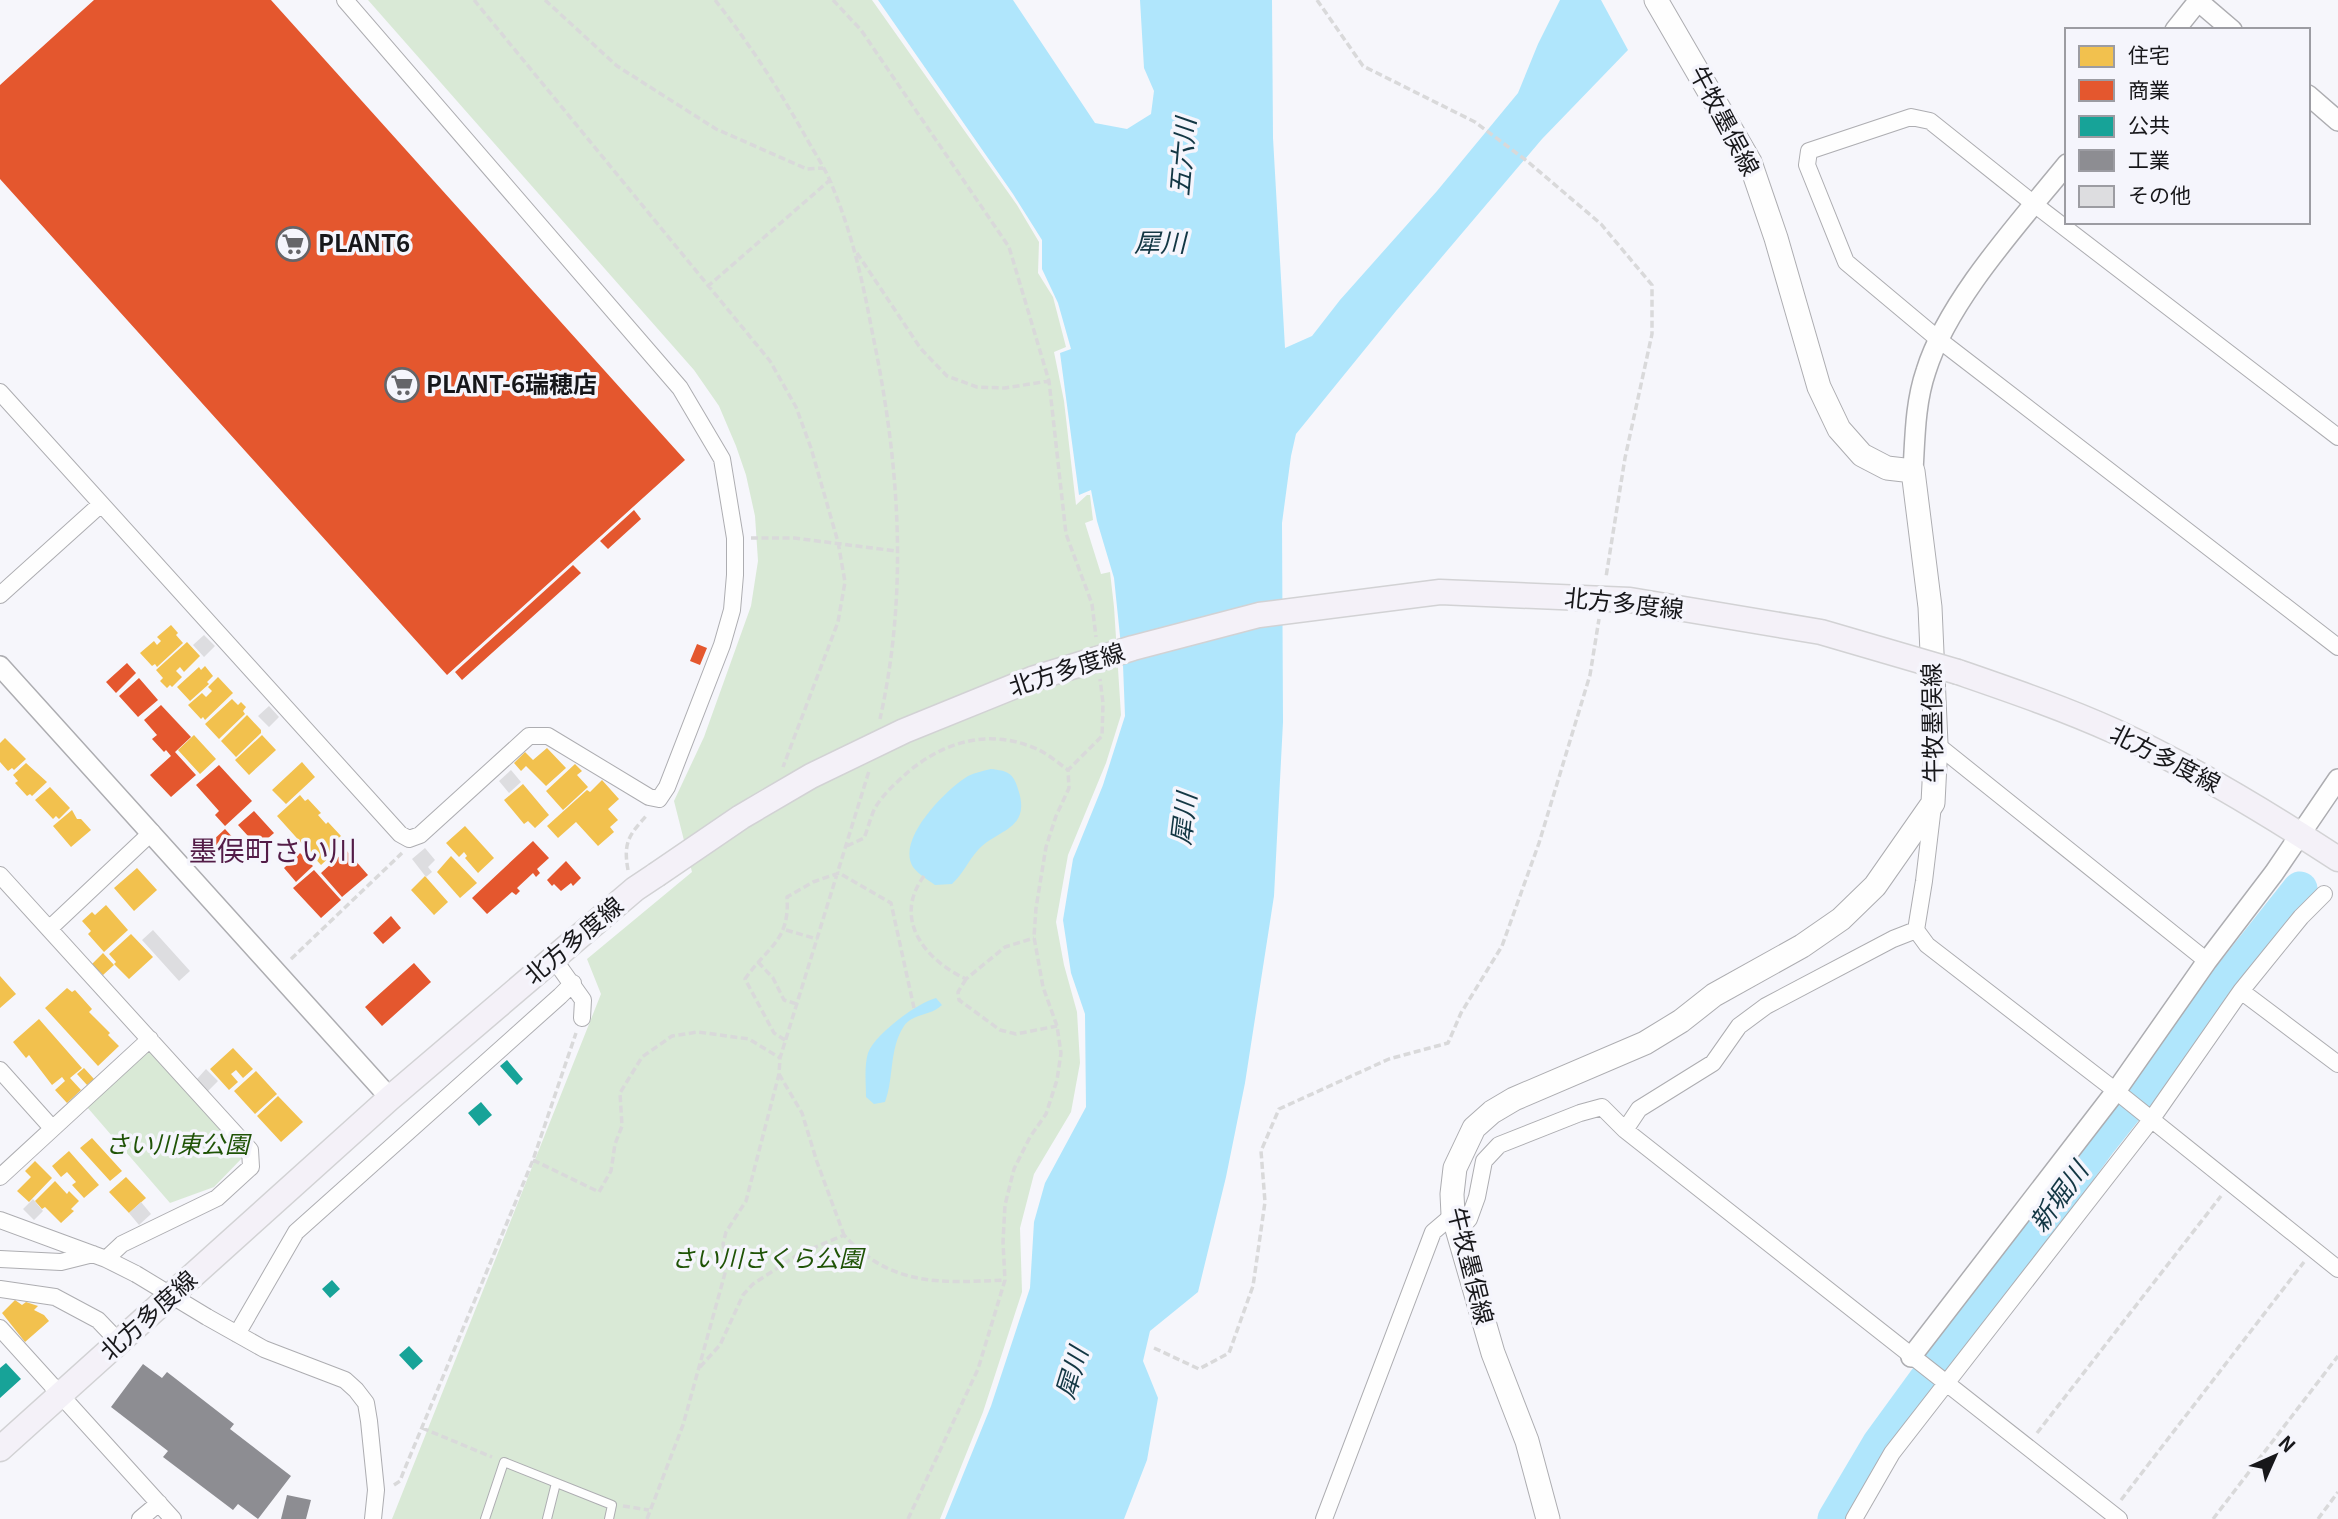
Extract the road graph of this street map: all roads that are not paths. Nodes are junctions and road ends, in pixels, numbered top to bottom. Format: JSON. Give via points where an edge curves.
{"nodes":[{"id":1,"x":345,"y":0,"type":"edge"},
{"id":2,"x":1656,"y":0,"type":"edge"},
{"id":3,"x":2198,"y":0,"type":"edge"},
{"id":4,"x":2177,"y":28,"type":"edge"},
{"id":5,"x":2230,"y":28,"type":"edge"},
{"id":6,"x":2310,"y":97,"type":"edge"},
{"id":7,"x":2338,"y":121,"type":"edge"},
{"id":8,"x":2065,"y":166,"type":"edge"},
{"id":9,"x":2034,"y":204,"type":"junction"},
{"id":10,"x":1938,"y":339,"type":"junction"},
{"id":11,"x":0,"y":392,"type":"edge"},
{"id":12,"x":2338,"y":437,"type":"edge"},
{"id":13,"x":1913,"y":471,"type":"junction"},
{"id":14,"x":101,"y":504,"type":"junction"},
{"id":15,"x":0,"y":595,"type":"edge"},
{"id":16,"x":2338,"y":647,"type":"edge"},
{"id":17,"x":0,"y":666,"type":"edge"},
{"id":18,"x":1936,"y":744,"type":"junction"},
{"id":19,"x":2338,"y":779,"type":"edge"},
{"id":20,"x":1933,"y":803,"type":"junction"},
{"id":21,"x":152,"y":832,"type":"junction"},
{"id":22,"x":2301,"y":835,"type":"junction"},
{"id":23,"x":2338,"y":859,"type":"edge"},
{"id":24,"x":0,"y":875,"type":"edge"},
{"id":25,"x":2324,"y":894,"type":"dead end"},
{"id":26,"x":49,"y":929,"type":"junction"},
{"id":27,"x":1916,"y":930,"type":"junction"},
{"id":28,"x":553,"y":958,"type":"junction"},
{"id":29,"x":2207,"y":961,"type":"junction"},
{"id":30,"x":573,"y":983,"type":"junction"},
{"id":31,"x":2241,"y":991,"type":"junction"},
{"id":32,"x":582,"y":1018,"type":"road end"},
{"id":33,"x":150,"y":1039,"type":"junction"},
{"id":34,"x":2338,"y":1064,"type":"edge"},
{"id":35,"x":0,"y":1070,"type":"edge"},
{"id":36,"x":2120,"y":1094,"type":"junction"},
{"id":37,"x":390,"y":1098,"type":"junction"},
{"id":38,"x":2147,"y":1117,"type":"junction"},
{"id":39,"x":52,"y":1128,"type":"junction"},
{"id":40,"x":1625,"y":1130,"type":"junction"},
{"id":41,"x":0,"y":1177,"type":"edge"},
{"id":42,"x":0,"y":1220,"type":"edge"},
{"id":43,"x":1455,"y":1224,"type":"junction"},
{"id":44,"x":99,"y":1257,"type":"junction"},
{"id":45,"x":0,"y":1259,"type":"edge"},
{"id":46,"x":2338,"y":1269,"type":"edge"},
{"id":47,"x":1,"y":1295,"type":"edge"},
{"id":48,"x":0,"y":1328,"type":"edge"},
{"id":49,"x":236,"y":1334,"type":"junction"},
{"id":50,"x":120,"y":1343,"type":"junction"},
{"id":51,"x":1917,"y":1362,"type":"junction"},
{"id":52,"x":1943,"y":1381,"type":"junction"},
{"id":53,"x":60,"y":1394,"type":"junction"},
{"id":54,"x":0,"y":1449,"type":"edge"},
{"id":55,"x":556,"y":1483,"type":"junction"},
{"id":56,"x":159,"y":1503,"type":"junction"},
{"id":57,"x":2115,"y":1516,"type":"edge"},
{"id":58,"x":141,"y":1519,"type":"edge"},
{"id":59,"x":173,"y":1519,"type":"edge"},
{"id":60,"x":373,"y":1519,"type":"edge"},
{"id":61,"x":485,"y":1519,"type":"edge"},
{"id":62,"x":547,"y":1519,"type":"edge"},
{"id":63,"x":608,"y":1519,"type":"edge"},
{"id":64,"x":1324,"y":1519,"type":"edge"},
{"id":65,"x":1548,"y":1519,"type":"edge"},
{"id":66,"x":1854,"y":1519,"type":"edge"}],
"edges":[{"from":1,"to":14,"type":"street","via":[[680,388],[722,459],[735,538],[733,598],[722,645],[667,786],[659,799],[649,797],[548,736],[529,736],[420,835],[409,839]]},
{"from":2,"to":13,"type":"main road","name":"牛牧墨俣線","via":[[1750,162],[1819,387],[1839,429],[1862,455],[1887,468]]},
{"from":3,"to":4,"type":"street"},
{"from":3,"to":5,"type":"street"},
{"from":6,"to":7,"type":"street"},
{"from":8,"to":9,"type":"street"},
{"from":9,"to":10,"type":"street","via":[[1976,278]]},
{"from":9,"to":10,"type":"street","via":[[1930,121],[1911,117],[1809,151],[1807,165],[1846,262]]},
{"from":9,"to":12,"type":"street"},
{"from":10,"to":13,"type":"street","via":[[1917,412]]},
{"from":10,"to":16,"type":"street"},
{"from":11,"to":14,"type":"street"},
{"from":13,"to":18,"type":"main road","name":"牛牧墨俣線","via":[[1930,607]]},
{"from":14,"to":15,"type":"street"},
{"from":17,"to":21,"type":"street"},
{"from":18,"to":20,"type":"main road","name":"牛牧墨俣線"},
{"from":18,"to":29,"type":"street"},
{"from":19,"to":22,"type":"street"},
{"from":20,"to":27,"type":"street"},
{"from":20,"to":43,"type":"main road","name":"牛牧墨俣線","via":[[1875,886],[1841,919],[1714,995],[1645,1043],[1492,1112],[1474,1128],[1455,1168]]},
{"from":21,"to":26,"type":"street"},
{"from":21,"to":37,"type":"street"},
{"from":22,"to":23,"type":"main road","name":"北方多度線"},
{"from":22,"to":28,"type":"main road","name":"北方多度線","bridge":true,"via":[[2172,759],[2113,731],[1958,672],[1821,632],[1630,600],[1440,592],[1259,615],[1032,679],[904,731],[811,776],[741,817],[635,889]]},
{"from":22,"to":29,"type":"street"},
{"from":24,"to":26,"type":"street"},
{"from":25,"to":31,"type":"street"},
{"from":26,"to":33,"type":"street"},
{"from":27,"to":36,"type":"street","via":[[1927,945]]},
{"from":27,"to":40,"type":"street","via":[[1766,1006],[1739,1026],[1713,1063],[1639,1109]]},
{"from":28,"to":30,"type":"street"},
{"from":28,"to":37,"type":"main road","name":"北方多度線"},
{"from":29,"to":36,"type":"street"},
{"from":30,"to":32,"type":"street","via":[[583,1000]]},
{"from":30,"to":49,"type":"street","via":[[296,1232]]},
{"from":31,"to":34,"type":"street"},
{"from":31,"to":38,"type":"street"},
{"from":33,"to":39,"type":"street"},
{"from":33,"to":44,"type":"street","via":[[250,1150],[251,1167],[217,1198]]},
{"from":35,"to":39,"type":"street"},
{"from":36,"to":38,"type":"street"},
{"from":36,"to":51,"type":"street"},
{"from":37,"to":50,"type":"main road","name":"北方多度線"},
{"from":38,"to":46,"type":"street"},
{"from":38,"to":52,"type":"street"},
{"from":39,"to":41,"type":"street"},
{"from":40,"to":43,"type":"street","via":[[1602,1107],[1499,1145],[1484,1161],[1469,1219]]},
{"from":40,"to":51,"type":"street"},
{"from":42,"to":44,"type":"street"},
{"from":43,"to":64,"type":"street","via":[[1433,1232]]},
{"from":43,"to":65,"type":"main road","name":"牛牧墨俣線"},
{"from":44,"to":45,"type":"street","via":[[61,1262]]},
{"from":44,"to":49,"type":"street","bridge":true},
{"from":47,"to":50,"type":"street","via":[[55,1297],[97,1320]]},
{"from":48,"to":53,"type":"street"},
{"from":49,"to":60,"type":"street","via":[[345,1380],[366,1403],[376,1490]]},
{"from":50,"to":53,"type":"main road","name":"北方多度線"},
{"from":51,"to":52,"type":"street"},
{"from":52,"to":57,"type":"street"},
{"from":52,"to":66,"type":"street","via":[[1892,1453]]},
{"from":53,"to":54,"type":"main road","name":"北方多度線"},
{"from":53,"to":56,"type":"street"},
{"from":55,"to":61,"type":"lane","via":[[504,1462]]},
{"from":55,"to":62,"type":"lane"},
{"from":55,"to":63,"type":"lane","via":[[612,1505]]},
{"from":56,"to":58,"type":"street"},
{"from":56,"to":59,"type":"street"}]}
